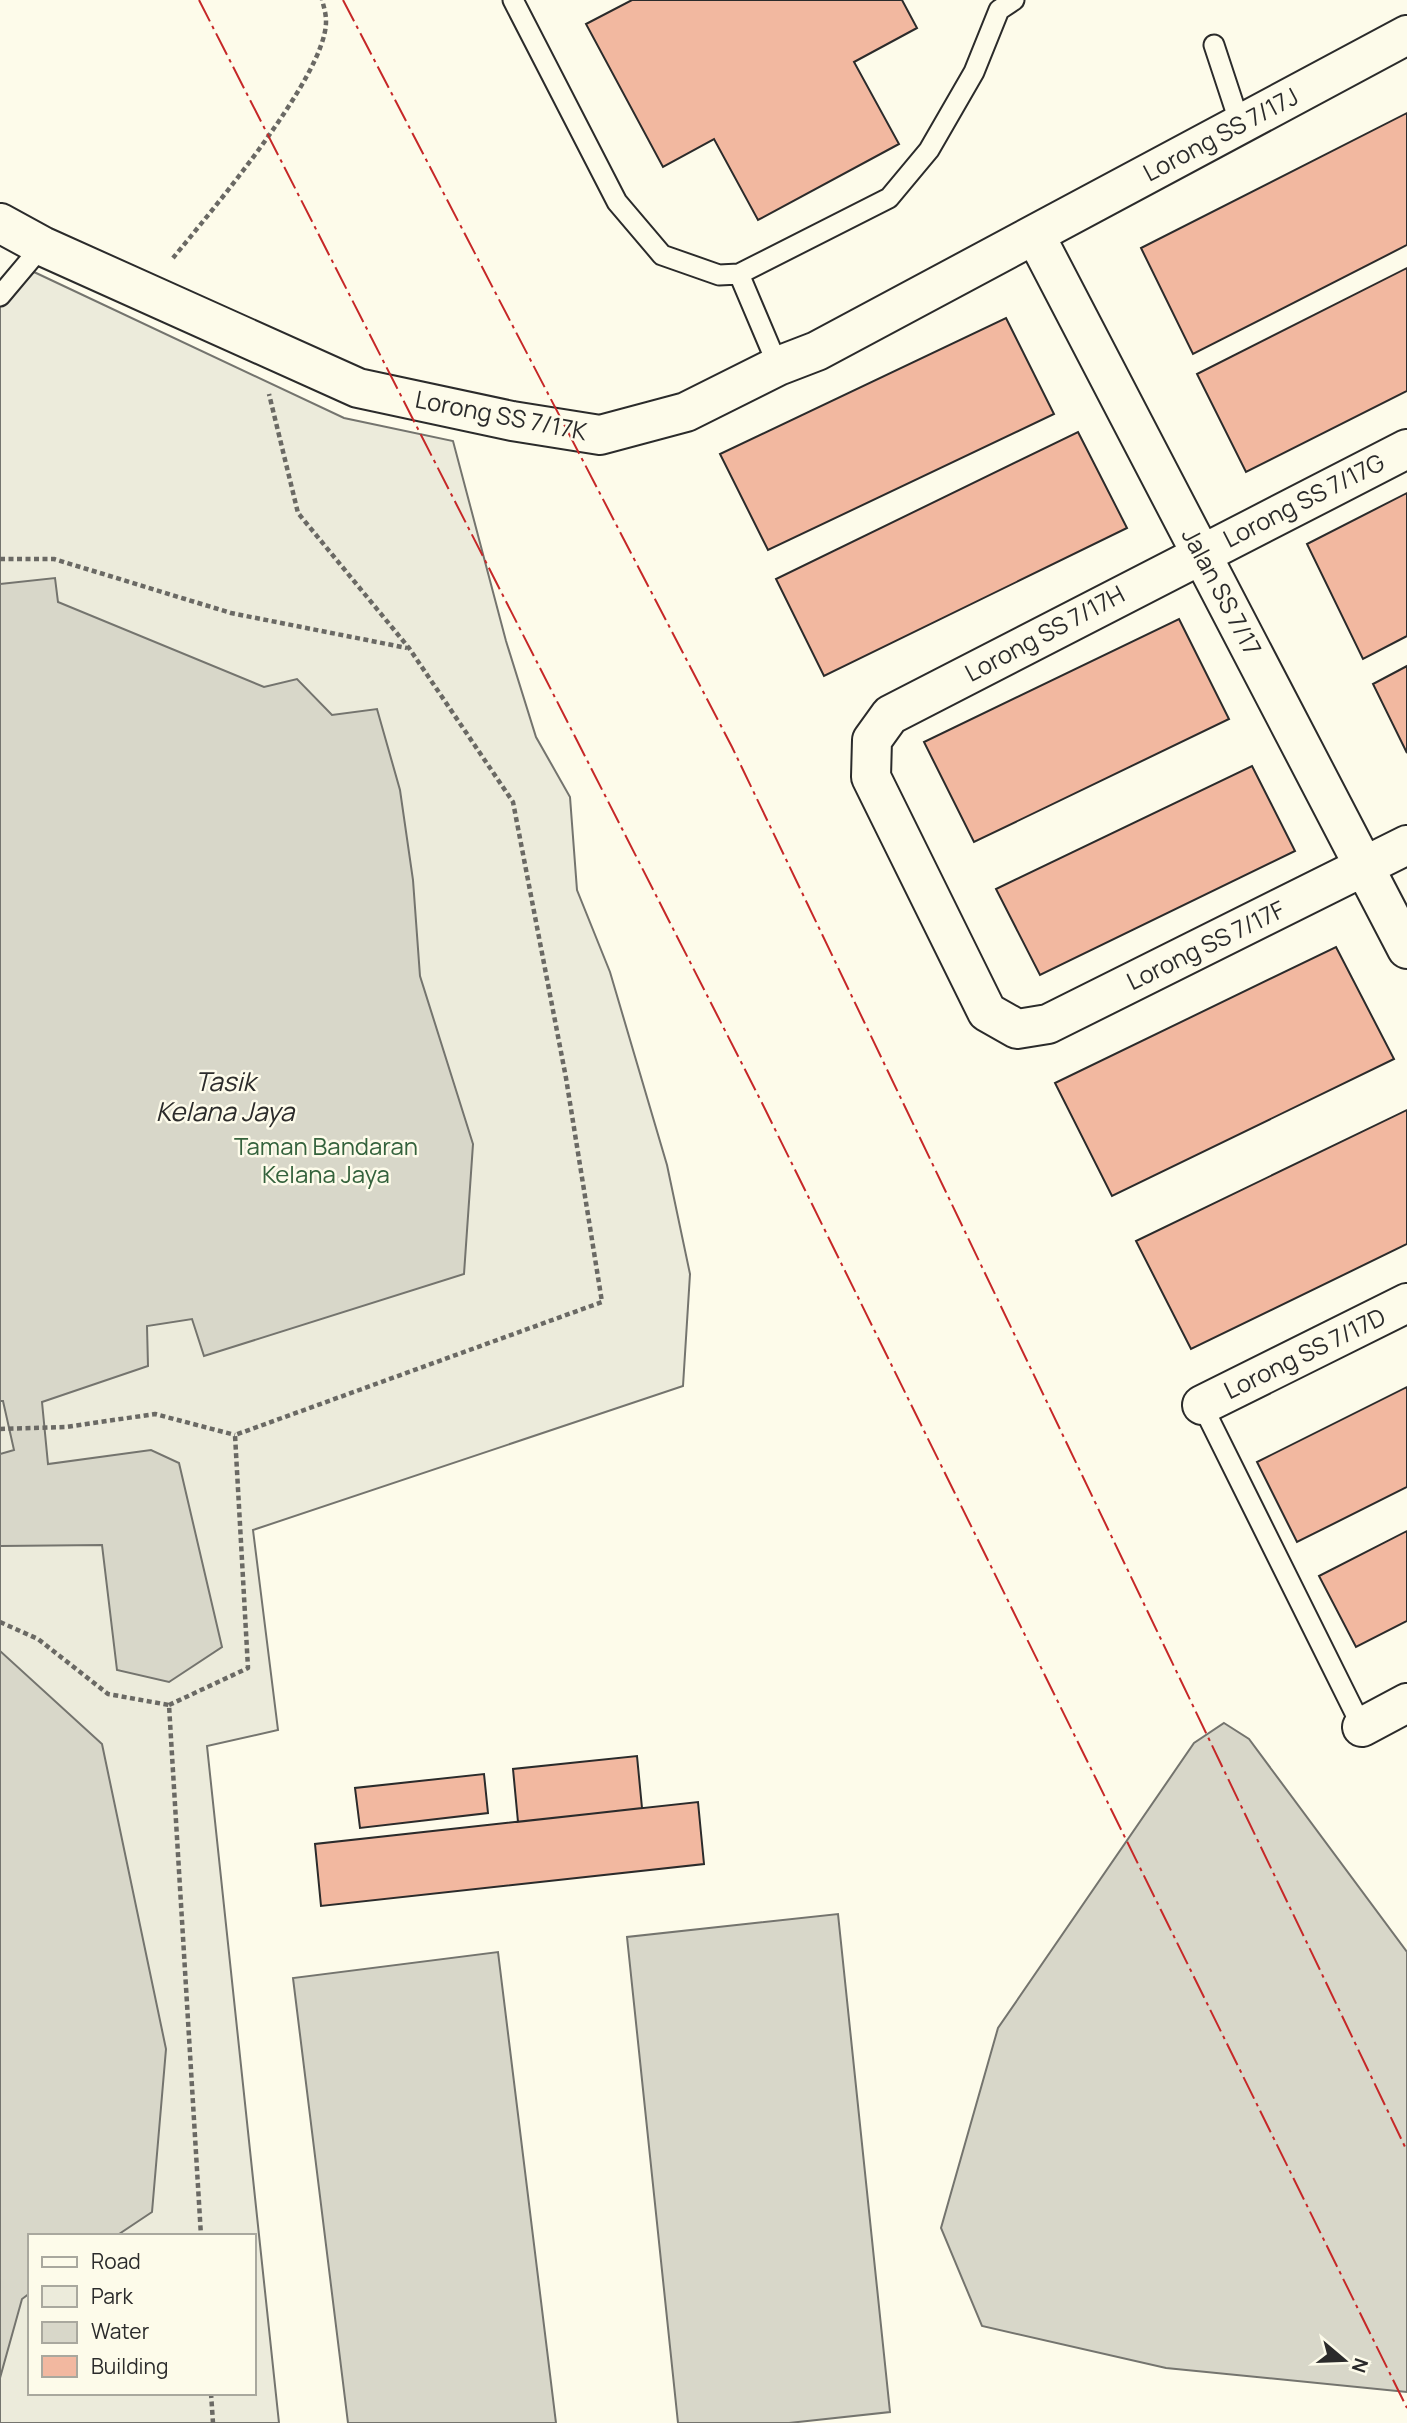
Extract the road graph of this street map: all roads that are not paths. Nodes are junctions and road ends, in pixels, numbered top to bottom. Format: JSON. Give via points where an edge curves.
{"nodes":[{"id":1,"x":513,"y":0,"type":"edge"},
{"id":2,"x":1014,"y":0,"type":"edge"},
{"id":3,"x":1407,"y":35,"type":"edge"},
{"id":4,"x":1214,"y":45,"type":"dead end"},
{"id":5,"x":1240,"y":124,"type":"junction"},
{"id":6,"x":0,"y":223,"type":"edge"},
{"id":7,"x":1035,"y":235,"type":"junction"},
{"id":8,"x":42,"y":246,"type":"junction"},
{"id":9,"x":739,"y":274,"type":"junction"},
{"id":10,"x":0,"y":296,"type":"edge"},
{"id":11,"x":778,"y":366,"type":"junction"},
{"id":12,"x":1407,"y":449,"type":"edge"},
{"id":13,"x":1200,"y":553,"type":"junction"},
{"id":14,"x":1407,"y":845,"type":"edge"},
{"id":15,"x":1364,"y":867,"type":"junction"},
{"id":16,"x":1407,"y":949,"type":"edge"},
{"id":17,"x":1048,"y":1024,"type":"joint"},
{"id":18,"x":1407,"y":1303,"type":"edge"},
{"id":19,"x":1202,"y":1405,"type":"joint"},
{"id":20,"x":1407,"y":1703,"type":"edge"},
{"id":21,"x":1362,"y":1727,"type":"joint"}],
"edges":[{"from":1,"to":9,"type":"lane","via":[[617,202],[662,255],[719,275]]},
{"from":2,"to":9,"type":"lane","via":[[999,10],[974,72],[929,150],[889,198]]},
{"from":3,"to":5,"type":"street","name":"Lorong SS 7/17J"},
{"from":4,"to":5,"type":"lane"},
{"from":5,"to":7,"type":"street","name":"Lorong SS 7/17J"},
{"from":6,"to":8,"type":"street","name":"Lorong SS 7/17K"},
{"from":7,"to":11,"type":"street","name":"Lorong SS 7/17K","via":[[817,351]]},
{"from":7,"to":13,"type":"street","name":"Jalan SS 7/17"},
{"from":8,"to":10,"type":"lane"},
{"from":8,"to":11,"type":"street","name":"Lorong SS 7/17K","via":[[358,388],[512,421],[600,435],[686,412]]},
{"from":9,"to":11,"type":"lane"},
{"from":12,"to":13,"type":"street","name":"Lorong SS 7/17G"},
{"from":13,"to":15,"type":"street","name":"Jalan SS 7/17"},
{"from":13,"to":17,"type":"street","name":"Lorong SS 7/17H","via":[[890,715],[872,740],[871,777],[987,1012],[1017,1029]]},
{"from":14,"to":15,"type":"street","name":"Lorong SS 7/17F"},
{"from":15,"to":16,"type":"street","name":"Jalan SS 7/17"},
{"from":15,"to":17,"type":"street","name":"Lorong SS 7/17F"},
{"from":18,"to":19,"type":"street","name":"Lorong SS 7/17D"},
{"from":19,"to":21,"type":"lane"},
{"from":20,"to":21,"type":"street"}]}
